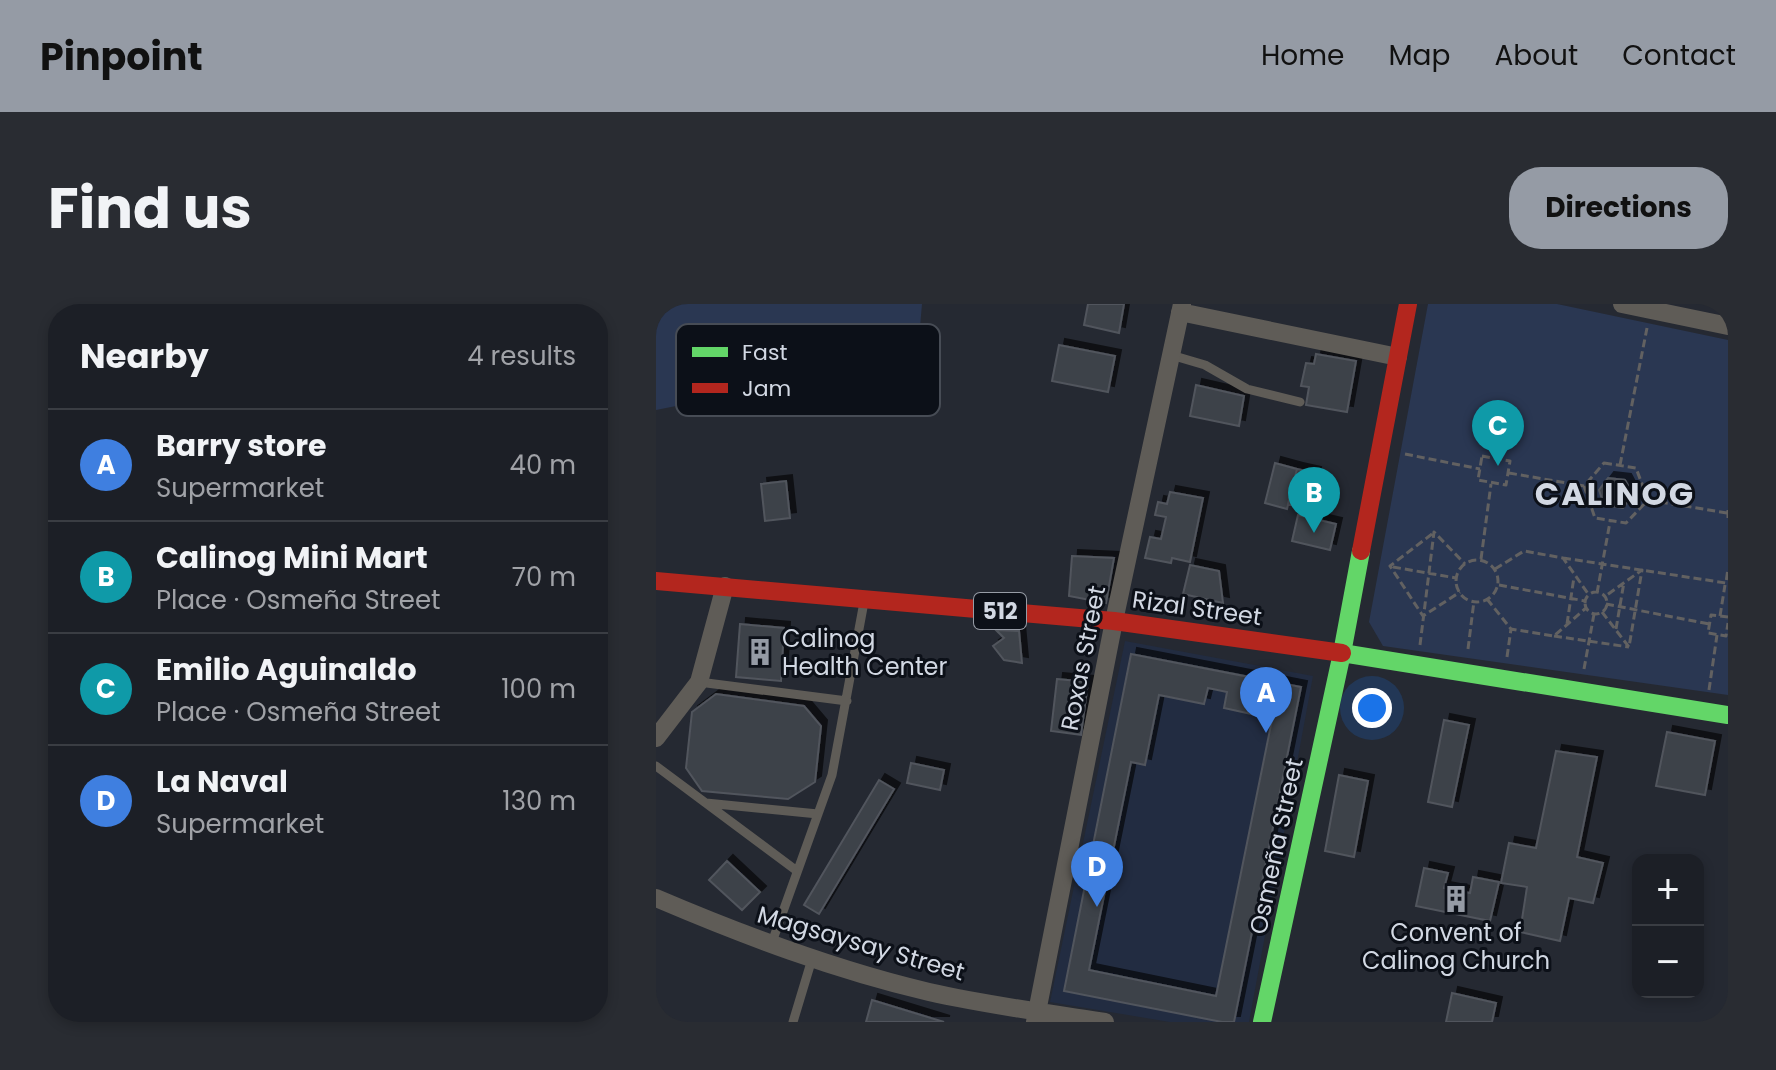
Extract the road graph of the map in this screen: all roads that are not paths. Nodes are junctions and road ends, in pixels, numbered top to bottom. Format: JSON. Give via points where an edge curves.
{"nodes":[{"id":1,"x":1408,"y":304,"type":"edge"},
{"id":2,"x":1622,"y":304,"type":"edge"},
{"id":3,"x":1181,"y":308,"type":"edge"},
{"id":4,"x":1728,"y":326,"type":"edge"},
{"id":5,"x":1171,"y":355,"type":"junction"},
{"id":6,"x":1398,"y":357,"type":"junction"},
{"id":7,"x":1300,"y":402,"type":"dead end"},
{"id":8,"x":656,"y":581,"type":"edge"},
{"id":9,"x":725,"y":586,"type":"junction"},
{"id":10,"x":865,"y":599,"type":"junction"},
{"id":11,"x":1114,"y":621,"type":"junction"},
{"id":12,"x":1342,"y":653,"type":"junction"},
{"id":13,"x":699,"y":682,"type":"junction"},
{"id":14,"x":847,"y":701,"type":"junction"},
{"id":15,"x":1728,"y":715,"type":"edge"},
{"id":16,"x":656,"y":738,"type":"edge"},
{"id":17,"x":656,"y":766,"type":"edge"},
{"id":18,"x":706,"y":803,"type":"junction"},
{"id":19,"x":818,"y":814,"type":"junction"},
{"id":20,"x":797,"y":871,"type":"junction"},
{"id":21,"x":656,"y":898,"type":"edge"},
{"id":22,"x":771,"y":945,"type":"junction"},
{"id":23,"x":812,"y":959,"type":"junction"},
{"id":24,"x":1037,"y":1017,"type":"edge"},
{"id":25,"x":793,"y":1022,"type":"edge"},
{"id":26,"x":1105,"y":1022,"type":"edge"},
{"id":27,"x":1262,"y":1022,"type":"edge"}],
"edges":[{"from":1,"to":6,"type":"main road","name":"Osmeña Street"},
{"from":2,"to":4,"type":"street"},
{"from":3,"to":5,"type":"street","name":"Roxas Street"},
{"from":3,"to":6,"type":"street"},
{"from":5,"to":7,"type":"lane","via":[[1205,365],[1247,389]]},
{"from":5,"to":11,"type":"street","name":"Roxas Street"},
{"from":6,"to":12,"type":"main road","name":"Osmeña Street"},
{"from":8,"to":9,"type":"main road","name":"Rizal Street","number":"512"},
{"from":9,"to":10,"type":"main road","name":"Rizal Street","number":"512"},
{"from":9,"to":13,"type":"street"},
{"from":10,"to":11,"type":"main road","name":"Rizal Street","number":"512"},
{"from":10,"to":14,"type":"lane"},
{"from":11,"to":12,"type":"main road","name":"Rizal Street","number":"512"},
{"from":11,"to":24,"type":"street","name":"Roxas Street"},
{"from":12,"to":15,"type":"main road","name":"Rizal Street"},
{"from":12,"to":27,"type":"main road","name":"Osmeña Street"},
{"from":13,"to":14,"type":"lane"},
{"from":13,"to":16,"type":"street"},
{"from":14,"to":19,"type":"lane"},
{"from":17,"to":18,"type":"lane"},
{"from":18,"to":19,"type":"lane"},
{"from":18,"to":20,"type":"lane"},
{"from":19,"to":20,"type":"lane"},
{"from":20,"to":22,"type":"lane"},
{"from":21,"to":22,"type":"street","name":"Magsaysay Street"},
{"from":22,"to":23,"type":"street","name":"Magsaysay Street"},
{"from":23,"to":24,"type":"street","name":"Magsaysay Street"},
{"from":23,"to":25,"type":"lane"},
{"from":24,"to":26,"type":"street","name":"Magsaysay Street"}]}
